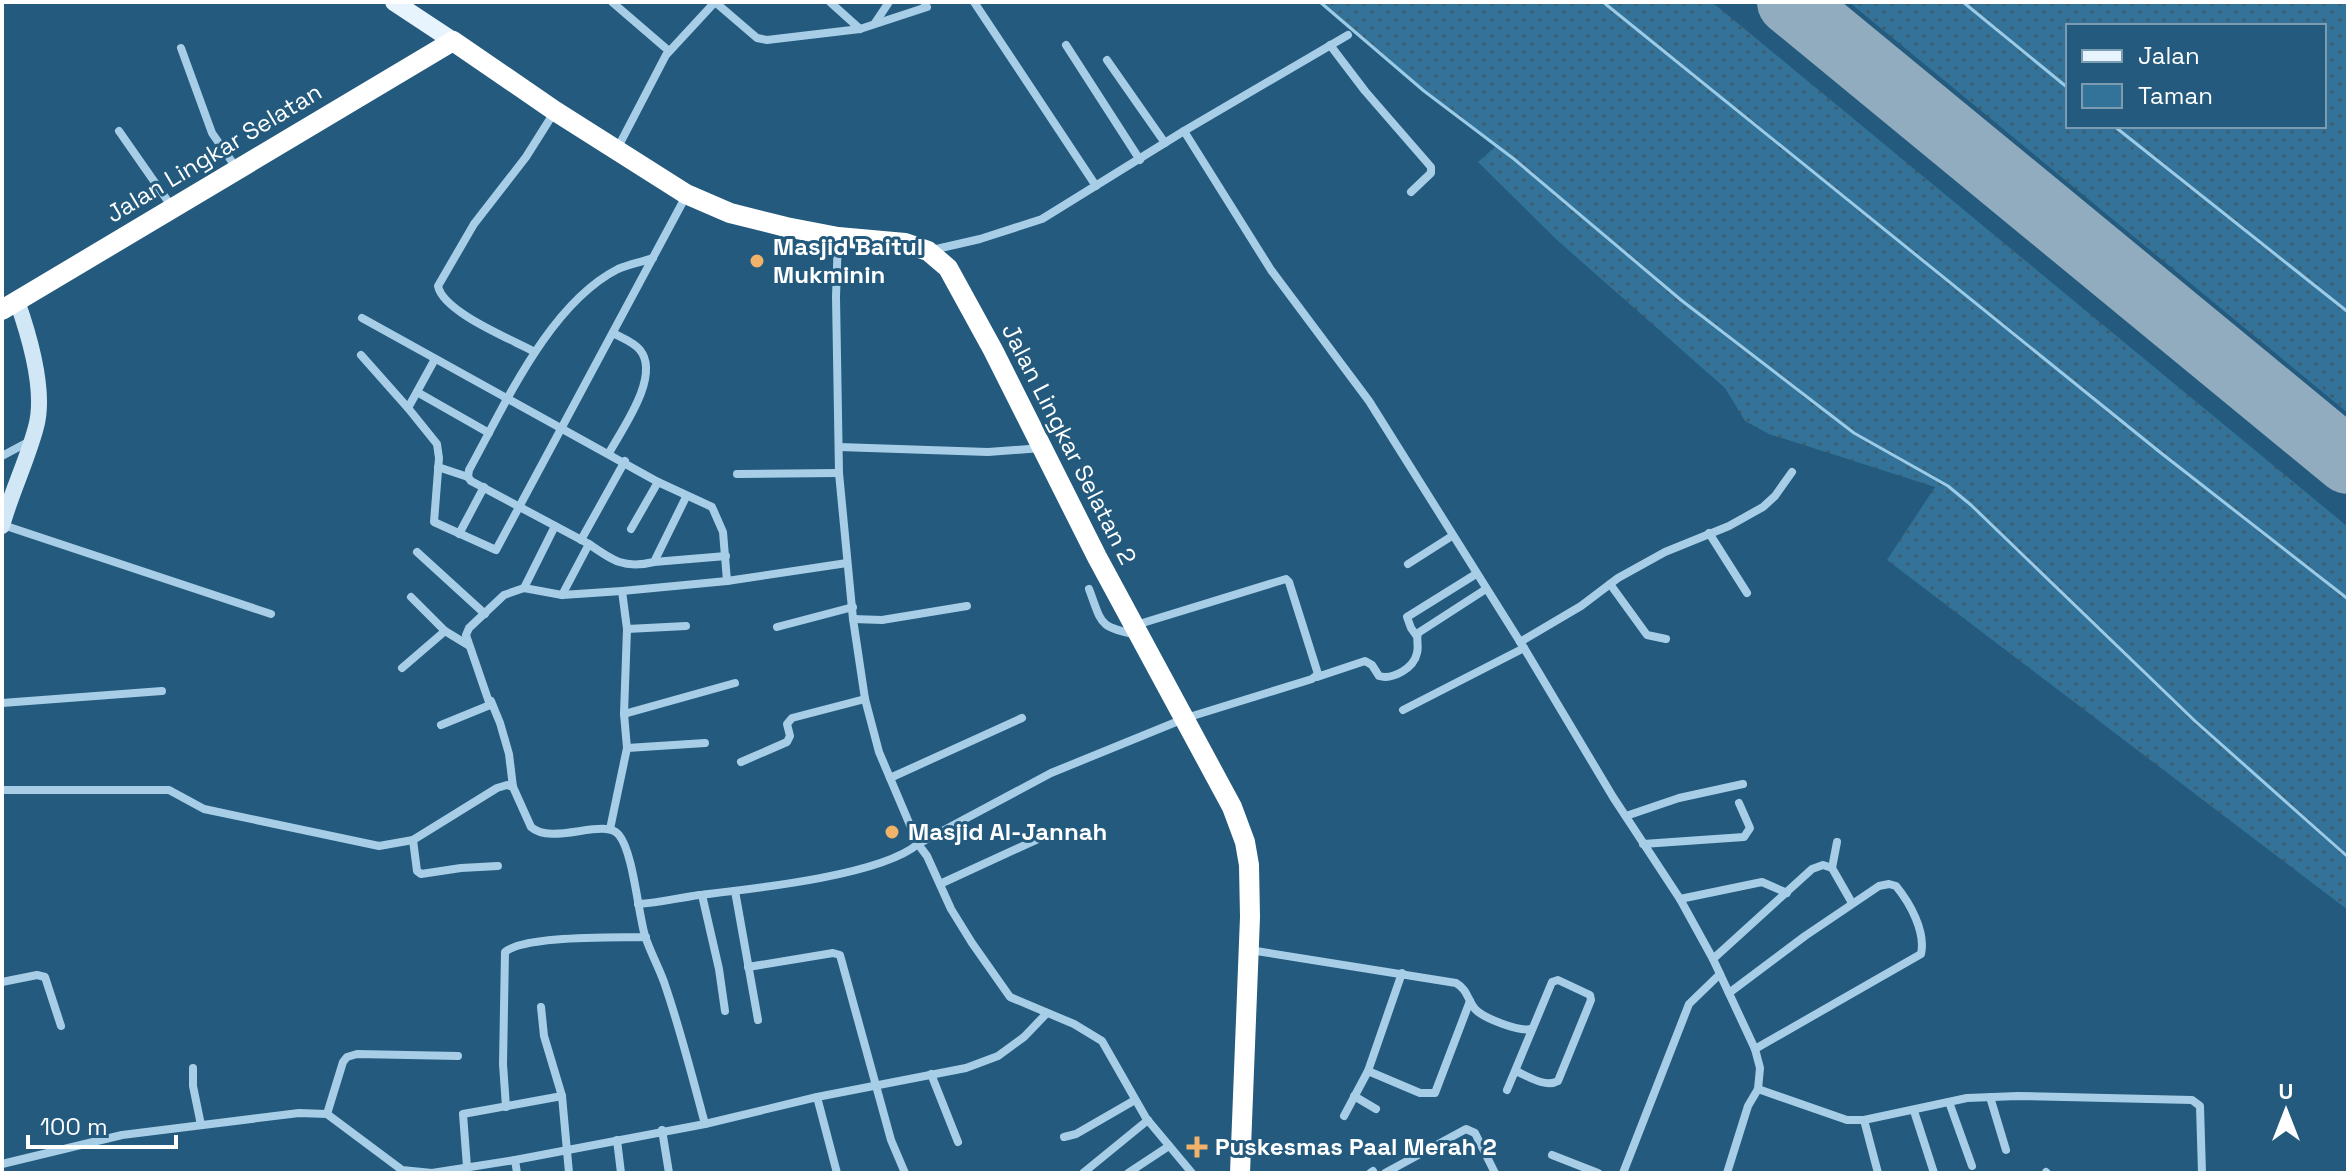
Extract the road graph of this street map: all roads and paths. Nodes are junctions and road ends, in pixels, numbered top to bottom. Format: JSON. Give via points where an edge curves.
{"nodes":[{"id":1,"x":394,"y":2,"type":"edge"},
{"id":2,"x":612,"y":2,"type":"edge"},
{"id":3,"x":715,"y":2,"type":"edge"},
{"id":4,"x":830,"y":2,"type":"edge"},
{"id":5,"x":889,"y":2,"type":"edge"},
{"id":6,"x":924,"y":2,"type":"edge"},
{"id":7,"x":974,"y":2,"type":"edge"},
{"id":8,"x":875,"y":23,"type":"junction"},
{"id":9,"x":860,"y":29,"type":"junction"},
{"id":10,"x":1348,"y":35,"type":"dead end"},
{"id":11,"x":453,"y":41,"type":"junction"},
{"id":12,"x":1066,"y":45,"type":"dead end"},
{"id":13,"x":1330,"y":45,"type":"junction"},
{"id":14,"x":181,"y":48,"type":"dead end"},
{"id":15,"x":669,"y":51,"type":"junction"},
{"id":16,"x":1107,"y":60,"type":"dead end"},
{"id":17,"x":555,"y":111,"type":"junction"},
{"id":18,"x":119,"y":131,"type":"dead end"},
{"id":19,"x":1184,"y":131,"type":"junction"},
{"id":20,"x":1165,"y":143,"type":"junction"},
{"id":21,"x":616,"y":151,"type":"junction"},
{"id":22,"x":1140,"y":160,"type":"junction"},
{"id":23,"x":237,"y":169,"type":"junction"},
{"id":24,"x":1096,"y":186,"type":"junction"},
{"id":25,"x":1411,"y":192,"type":"dead end"},
{"id":26,"x":686,"y":194,"type":"junction"},
{"id":27,"x":173,"y":208,"type":"junction"},
{"id":28,"x":838,"y":237,"type":"junction"},
{"id":29,"x":928,"y":251,"type":"junction"},
{"id":30,"x":653,"y":258,"type":"junction"},
{"id":31,"x":10,"y":305,"type":"edge"},
{"id":32,"x":362,"y":318,"type":"dead end"},
{"id":33,"x":613,"y":333,"type":"junction"},
{"id":34,"x":535,"y":352,"type":"junction"},
{"id":35,"x":361,"y":355,"type":"dead end"},
{"id":36,"x":435,"y":359,"type":"junction"},
{"id":37,"x":417,"y":392,"type":"junction"},
{"id":38,"x":508,"y":400,"type":"junction"},
{"id":39,"x":408,"y":408,"type":"junction"},
{"id":40,"x":561,"y":429,"type":"junction"},
{"id":41,"x":489,"y":433,"type":"junction"},
{"id":42,"x":30,"y":441,"type":"junction"},
{"id":43,"x":839,"y":447,"type":"junction"},
{"id":44,"x":1043,"y":448,"type":"junction"},
{"id":45,"x":609,"y":453,"type":"junction"},
{"id":46,"x":2,"y":456,"type":"edge"},
{"id":47,"x":625,"y":461,"type":"junction"},
{"id":48,"x":438,"y":467,"type":"junction"},
{"id":49,"x":1792,"y":472,"type":"dead end"},
{"id":50,"x":839,"y":473,"type":"junction"},
{"id":51,"x":737,"y":474,"type":"dead end"},
{"id":52,"x":468,"y":477,"type":"junction"},
{"id":53,"x":658,"y":482,"type":"junction"},
{"id":54,"x":484,"y":487,"type":"junction"},
{"id":55,"x":686,"y":497,"type":"junction"},
{"id":56,"x":520,"y":506,"type":"junction"},
{"id":57,"x":2,"y":526,"type":"edge"},
{"id":58,"x":555,"y":526,"type":"junction"},
{"id":59,"x":631,"y":529,"type":"dead end"},
{"id":60,"x":1709,"y":533,"type":"junction"},
{"id":61,"x":459,"y":534,"type":"junction"},
{"id":62,"x":1452,"y":536,"type":"junction"},
{"id":63,"x":585,"y":542,"type":"junction"},
{"id":64,"x":417,"y":552,"type":"dead end"},
{"id":65,"x":726,"y":556,"type":"junction"},
{"id":66,"x":654,"y":562,"type":"junction"},
{"id":67,"x":847,"y":563,"type":"junction"},
{"id":68,"x":1408,"y":564,"type":"dead end"},
{"id":69,"x":1476,"y":574,"type":"junction"},
{"id":70,"x":727,"y":581,"type":"junction"},
{"id":71,"x":1610,"y":584,"type":"junction"},
{"id":72,"x":524,"y":588,"type":"junction"},
{"id":73,"x":1089,"y":589,"type":"dead end"},
{"id":74,"x":1486,"y":589,"type":"junction"},
{"id":75,"x":622,"y":591,"type":"junction"},
{"id":76,"x":1747,"y":593,"type":"dead end"},
{"id":77,"x":562,"y":595,"type":"junction"},
{"id":78,"x":411,"y":597,"type":"dead end"},
{"id":79,"x":967,"y":606,"type":"dead end"},
{"id":80,"x":853,"y":607,"type":"junction"},
{"id":81,"x":271,"y":614,"type":"dead end"},
{"id":82,"x":485,"y":614,"type":"junction"},
{"id":83,"x":853,"y":619,"type":"junction"},
{"id":84,"x":686,"y":626,"type":"dead end"},
{"id":85,"x":777,"y":627,"type":"dead end"},
{"id":86,"x":627,"y":629,"type":"junction"},
{"id":87,"x":445,"y":631,"type":"junction"},
{"id":88,"x":1139,"y":631,"type":"junction"},
{"id":89,"x":1416,"y":635,"type":"junction"},
{"id":90,"x":1666,"y":639,"type":"dead end"},
{"id":91,"x":468,"y":645,"type":"junction"},
{"id":92,"x":1522,"y":645,"type":"junction"},
{"id":93,"x":402,"y":668,"type":"dead end"},
{"id":94,"x":1317,"y":677,"type":"junction"},
{"id":95,"x":735,"y":683,"type":"dead end"},
{"id":96,"x":162,"y":691,"type":"dead end"},
{"id":97,"x":865,"y":699,"type":"junction"},
{"id":98,"x":490,"y":700,"type":"junction"},
{"id":99,"x":2,"y":703,"type":"edge"},
{"id":100,"x":1403,"y":710,"type":"dead end"},
{"id":101,"x":624,"y":714,"type":"junction"},
{"id":102,"x":1022,"y":718,"type":"dead end"},
{"id":103,"x":1186,"y":718,"type":"junction"},
{"id":104,"x":441,"y":725,"type":"dead end"},
{"id":105,"x":705,"y":743,"type":"dead end"},
{"id":106,"x":627,"y":748,"type":"junction"},
{"id":107,"x":741,"y":762,"type":"dead end"},
{"id":108,"x":890,"y":778,"type":"junction"},
{"id":109,"x":1743,"y":784,"type":"dead end"},
{"id":110,"x":513,"y":787,"type":"junction"},
{"id":111,"x":2,"y":790,"type":"edge"},
{"id":112,"x":1739,"y":803,"type":"dead end"},
{"id":113,"x":1626,"y":816,"type":"junction"},
{"id":114,"x":610,"y":829,"type":"junction"},
{"id":115,"x":1049,"y":834,"type":"dead end"},
{"id":116,"x":413,"y":840,"type":"junction"},
{"id":117,"x":1837,"y":842,"type":"dead end"},
{"id":118,"x":918,"y":844,"type":"junction"},
{"id":119,"x":1643,"y":844,"type":"junction"},
{"id":120,"x":498,"y":866,"type":"dead end"},
{"id":121,"x":1832,"y":868,"type":"junction"},
{"id":122,"x":940,"y":884,"type":"junction"},
{"id":123,"x":735,"y":891,"type":"junction"},
{"id":124,"x":1787,"y":893,"type":"junction"},
{"id":125,"x":702,"y":895,"type":"junction"},
{"id":126,"x":1680,"y":899,"type":"junction"},
{"id":127,"x":1852,"y":903,"type":"junction"},
{"id":128,"x":638,"y":904,"type":"junction"},
{"id":129,"x":646,"y":937,"type":"junction"},
{"id":130,"x":1248,"y":949,"type":"junction"},
{"id":131,"x":1713,"y":959,"type":"junction"},
{"id":132,"x":748,"y":967,"type":"junction"},
{"id":133,"x":1402,"y":973,"type":"junction"},
{"id":134,"x":1720,"y":974,"type":"junction"},
{"id":135,"x":2,"y":982,"type":"edge"},
{"id":136,"x":1729,"y":993,"type":"junction"},
{"id":137,"x":1470,"y":1001,"type":"junction"},
{"id":138,"x":541,"y":1007,"type":"dead end"},
{"id":139,"x":725,"y":1011,"type":"dead end"},
{"id":140,"x":1047,"y":1013,"type":"junction"},
{"id":141,"x":758,"y":1020,"type":"dead end"},
{"id":142,"x":61,"y":1026,"type":"dead end"},
{"id":143,"x":1531,"y":1029,"type":"junction"},
{"id":144,"x":1755,"y":1049,"type":"junction"},
{"id":145,"x":458,"y":1056,"type":"dead end"},
{"id":146,"x":193,"y":1068,"type":"dead end"},
{"id":147,"x":1368,"y":1071,"type":"junction"},
{"id":148,"x":1516,"y":1071,"type":"junction"},
{"id":149,"x":931,"y":1074,"type":"junction"},
{"id":150,"x":875,"y":1085,"type":"junction"},
{"id":151,"x":1758,"y":1089,"type":"junction"},
{"id":152,"x":1507,"y":1090,"type":"dead end"},
{"id":153,"x":562,"y":1096,"type":"junction"},
{"id":154,"x":1354,"y":1096,"type":"junction"},
{"id":155,"x":817,"y":1097,"type":"junction"},
{"id":156,"x":1990,"y":1097,"type":"junction"},
{"id":157,"x":1135,"y":1100,"type":"junction"},
{"id":158,"x":1949,"y":1102,"type":"junction"},
{"id":159,"x":506,"y":1107,"type":"junction"},
{"id":160,"x":1376,"y":1109,"type":"dead end"},
{"id":161,"x":1914,"y":1111,"type":"junction"},
{"id":162,"x":327,"y":1114,"type":"junction"},
{"id":163,"x":1344,"y":1116,"type":"dead end"},
{"id":164,"x":1148,"y":1120,"type":"junction"},
{"id":165,"x":1864,"y":1120,"type":"junction"},
{"id":166,"x":705,"y":1124,"type":"junction"},
{"id":167,"x":201,"y":1125,"type":"junction"},
{"id":168,"x":662,"y":1130,"type":"junction"},
{"id":169,"x":1064,"y":1137,"type":"dead end"},
{"id":170,"x":617,"y":1140,"type":"junction"},
{"id":171,"x":958,"y":1142,"type":"dead end"},
{"id":172,"x":1169,"y":1146,"type":"junction"},
{"id":173,"x":567,"y":1150,"type":"junction"},
{"id":174,"x":2006,"y":1150,"type":"dead end"},
{"id":175,"x":1552,"y":1155,"type":"dead end"},
{"id":176,"x":515,"y":1160,"type":"junction"},
{"id":177,"x":2,"y":1164,"type":"edge"},
{"id":178,"x":1972,"y":1166,"type":"dead end"},
{"id":179,"x":467,"y":1167,"type":"junction"},
{"id":180,"x":400,"y":1171,"type":"edge"},
{"id":181,"x":1492,"y":1172,"type":"edge"},
{"id":182,"x":517,"y":1173,"type":"edge"},
{"id":183,"x":569,"y":1173,"type":"edge"},
{"id":184,"x":621,"y":1173,"type":"edge"},
{"id":185,"x":669,"y":1173,"type":"edge"},
{"id":186,"x":837,"y":1173,"type":"edge"},
{"id":187,"x":905,"y":1173,"type":"edge"},
{"id":188,"x":1083,"y":1173,"type":"edge"},
{"id":189,"x":1128,"y":1173,"type":"edge"},
{"id":190,"x":1192,"y":1173,"type":"edge"},
{"id":191,"x":1240,"y":1173,"type":"edge"},
{"id":192,"x":1385,"y":1173,"type":"edge"},
{"id":193,"x":1598,"y":1173,"type":"edge"},
{"id":194,"x":1623,"y":1173,"type":"edge"},
{"id":195,"x":1727,"y":1173,"type":"edge"},
{"id":196,"x":1878,"y":1173,"type":"edge"},
{"id":197,"x":1934,"y":1173,"type":"edge"},
{"id":198,"x":2202,"y":1173,"type":"edge"}],
"edges":[{"from":1,"to":11,"type":"main road"},
{"from":2,"to":15,"type":"street"},
{"from":3,"to":9,"type":"street","via":[[757,38],[767,40]]},
{"from":3,"to":15,"type":"street"},
{"from":4,"to":9,"type":"street"},
{"from":5,"to":8,"type":"street"},
{"from":6,"to":8,"type":"street","via":[[927,7]]},
{"from":7,"to":24,"type":"street"},
{"from":8,"to":9,"type":"street"},
{"from":10,"to":13,"type":"street"},
{"from":11,"to":17,"type":"highway"},
{"from":11,"to":23,"type":"highway","name":"Jalan Lingkar Selatan"},
{"from":12,"to":22,"type":"street"},
{"from":13,"to":19,"type":"street"},
{"from":13,"to":25,"type":"street","via":[[1431,167]]},
{"from":14,"to":23,"type":"street","via":[[212,133]]},
{"from":15,"to":21,"type":"street"},
{"from":16,"to":20,"type":"street"},
{"from":17,"to":21,"type":"highway"},
{"from":17,"to":34,"type":"street","via":[[474,224],[438,286],[465,315]]},
{"from":18,"to":27,"type":"street"},
{"from":19,"to":20,"type":"street"},
{"from":19,"to":62,"type":"street","via":[[1271,270],[1369,401]]},
{"from":20,"to":22,"type":"street"},
{"from":21,"to":26,"type":"highway"},
{"from":22,"to":24,"type":"street"},
{"from":23,"to":27,"type":"highway","name":"Jalan Lingkar Selatan"},
{"from":24,"to":29,"type":"street","via":[[1042,219]]},
{"from":26,"to":28,"type":"highway","via":[[730,213]]},
{"from":26,"to":30,"type":"street"},
{"from":27,"to":31,"type":"highway","name":"Jalan Lingkar Selatan"},
{"from":28,"to":29,"type":"highway","via":[[905,243]]},
{"from":28,"to":43,"type":"street"},
{"from":29,"to":44,"type":"highway","name":"Jalan Lingkar Selatan 2","via":[[948,268]]},
{"from":30,"to":33,"type":"street"},
{"from":30,"to":34,"type":"street","via":[[604,278],[556,322]]},
{"from":31,"to":42,"type":"street","via":[[32,346],[36,372],[37,426]]},
{"from":32,"to":36,"type":"street"},
{"from":33,"to":40,"type":"street"},
{"from":33,"to":45,"type":"street","via":[[638,346],[648,371]]},
{"from":34,"to":38,"type":"street"},
{"from":35,"to":39,"type":"street"},
{"from":36,"to":37,"type":"street"},
{"from":36,"to":38,"type":"street"},
{"from":37,"to":39,"type":"street"},
{"from":37,"to":41,"type":"street"},
{"from":38,"to":40,"type":"street"},
{"from":38,"to":41,"type":"street"},
{"from":39,"to":48,"type":"street","via":[[437,444]]},
{"from":40,"to":45,"type":"street"},
{"from":40,"to":56,"type":"street"},
{"from":41,"to":52,"type":"street"},
{"from":42,"to":46,"type":"street"},
{"from":42,"to":57,"type":"street"},
{"from":43,"to":44,"type":"street","via":[[988,452]]},
{"from":43,"to":50,"type":"street"},
{"from":44,"to":88,"type":"highway","name":"Jalan Lingkar Selatan 2"},
{"from":45,"to":47,"type":"street"},
{"from":47,"to":53,"type":"street"},
{"from":47,"to":63,"type":"street"},
{"from":48,"to":52,"type":"street"},
{"from":48,"to":61,"type":"street","via":[[434,522]]},
{"from":49,"to":60,"type":"street","via":[[1763,507]]},
{"from":50,"to":51,"type":"street"},
{"from":50,"to":67,"type":"street"},
{"from":52,"to":54,"type":"street"},
{"from":53,"to":55,"type":"street"},
{"from":53,"to":59,"type":"street"},
{"from":54,"to":56,"type":"street"},
{"from":54,"to":61,"type":"street"},
{"from":55,"to":65,"type":"street","via":[[712,507]]},
{"from":55,"to":66,"type":"street"},
{"from":56,"to":58,"type":"street"},
{"from":56,"to":61,"type":"street","via":[[496,550]]},
{"from":57,"to":81,"type":"street"},
{"from":58,"to":63,"type":"street"},
{"from":58,"to":72,"type":"street"},
{"from":60,"to":71,"type":"street"},
{"from":60,"to":76,"type":"street"},
{"from":62,"to":68,"type":"street"},
{"from":62,"to":69,"type":"street"},
{"from":63,"to":66,"type":"street","via":[[624,564]]},
{"from":63,"to":77,"type":"street"},
{"from":64,"to":82,"type":"street"},
{"from":65,"to":66,"type":"street"},
{"from":65,"to":70,"type":"street"},
{"from":67,"to":70,"type":"street"},
{"from":67,"to":80,"type":"street"},
{"from":69,"to":74,"type":"street"},
{"from":69,"to":89,"type":"street","via":[[1407,617]]},
{"from":70,"to":75,"type":"street"},
{"from":71,"to":90,"type":"street","via":[[1641,629]]},
{"from":71,"to":92,"type":"street"},
{"from":72,"to":77,"type":"street"},
{"from":72,"to":82,"type":"street","via":[[504,595]]},
{"from":73,"to":88,"type":"street","via":[[1102,624]]},
{"from":74,"to":89,"type":"street"},
{"from":74,"to":92,"type":"street"},
{"from":75,"to":77,"type":"street"},
{"from":75,"to":86,"type":"street"},
{"from":78,"to":87,"type":"street"},
{"from":79,"to":83,"type":"street","via":[[882,620]]},
{"from":80,"to":83,"type":"street"},
{"from":80,"to":85,"type":"street"},
{"from":82,"to":91,"type":"street","via":[[469,628]]},
{"from":83,"to":97,"type":"street"},
{"from":84,"to":86,"type":"street"},
{"from":86,"to":101,"type":"street"},
{"from":87,"to":91,"type":"street"},
{"from":87,"to":93,"type":"street"},
{"from":88,"to":94,"type":"street","via":[[1286,579]]},
{"from":88,"to":103,"type":"highway","name":"Jalan Lingkar Selatan 2"},
{"from":89,"to":94,"type":"street","via":[[1414,660],[1390,678],[1379,676],[1365,661]]},
{"from":91,"to":98,"type":"street"},
{"from":92,"to":100,"type":"street"},
{"from":92,"to":113,"type":"street"},
{"from":94,"to":103,"type":"street"},
{"from":95,"to":101,"type":"street"},
{"from":96,"to":99,"type":"street"},
{"from":97,"to":107,"type":"street","via":[[792,718],[787,742]]},
{"from":97,"to":108,"type":"street"},
{"from":98,"to":104,"type":"street","via":[[488,707]]},
{"from":98,"to":110,"type":"street","via":[[509,754]]},
{"from":101,"to":106,"type":"street"},
{"from":102,"to":108,"type":"street"},
{"from":103,"to":118,"type":"street","via":[[1051,773]]},
{"from":103,"to":130,"type":"highway","name":"Jalan Lingkar Selatan 2","via":[[1245,842]]},
{"from":105,"to":106,"type":"street"},
{"from":106,"to":114,"type":"street"},
{"from":108,"to":118,"type":"street"},
{"from":109,"to":113,"type":"street"},
{"from":110,"to":114,"type":"street","via":[[536,832]]},
{"from":110,"to":116,"type":"street","via":[[497,788]]},
{"from":111,"to":116,"type":"street","via":[[169,790],[204,809],[379,846]]},
{"from":112,"to":119,"type":"street","via":[[1750,828],[1744,837]]},
{"from":113,"to":119,"type":"street"},
{"from":114,"to":128,"type":"street","via":[[620,836],[628,857]]},
{"from":115,"to":122,"type":"street"},
{"from":116,"to":120,"type":"street","via":[[421,874]]},
{"from":117,"to":121,"type":"street"},
{"from":118,"to":122,"type":"street"},
{"from":118,"to":123,"type":"street","via":[[864,868]]},
{"from":119,"to":126,"type":"street"},
{"from":121,"to":124,"type":"street","via":[[1817,866]]},
{"from":121,"to":127,"type":"street"},
{"from":122,"to":140,"type":"street","via":[[1010,997]]},
{"from":123,"to":125,"type":"street"},
{"from":123,"to":132,"type":"street"},
{"from":124,"to":126,"type":"street","via":[[1762,882]]},
{"from":124,"to":131,"type":"street"},
{"from":125,"to":128,"type":"street"},
{"from":125,"to":139,"type":"street"},
{"from":126,"to":131,"type":"street"},
{"from":127,"to":136,"type":"street"},
{"from":127,"to":144,"type":"street","via":[[1879,886],[1896,886],[1917,921],[1921,954]]},
{"from":128,"to":129,"type":"street"},
{"from":129,"to":159,"type":"street","via":[[553,941],[505,952]]},
{"from":129,"to":166,"type":"street"},
{"from":130,"to":133,"type":"street"},
{"from":130,"to":191,"type":"highway","name":"Jalan Lingkar Selatan 2"},
{"from":131,"to":134,"type":"street"},
{"from":132,"to":141,"type":"street"},
{"from":132,"to":150,"type":"street","via":[[840,955]]},
{"from":133,"to":137,"type":"street","via":[[1456,983]]},
{"from":133,"to":147,"type":"street"},
{"from":134,"to":136,"type":"street"},
{"from":134,"to":194,"type":"street","via":[[1689,1004]]},
{"from":135,"to":142,"type":"street","via":[[45,977]]},
{"from":136,"to":144,"type":"street"},
{"from":137,"to":143,"type":"street","via":[[1479,1013]]},
{"from":137,"to":147,"type":"street","via":[[1435,1093],[1420,1093]]},
{"from":138,"to":153,"type":"street"},
{"from":140,"to":149,"type":"street","via":[[998,1056]]},
{"from":140,"to":157,"type":"street","via":[[1102,1041]]},
{"from":143,"to":148,"type":"street"},
{"from":143,"to":148,"type":"street","via":[[1554,981],[1590,995],[1558,1081],[1551,1084]]},
{"from":144,"to":151,"type":"street"},
{"from":145,"to":162,"type":"street","via":[[347,1057]]},
{"from":146,"to":167,"type":"street"},
{"from":147,"to":154,"type":"street"},
{"from":148,"to":152,"type":"street"},
{"from":149,"to":150,"type":"street"},
{"from":149,"to":171,"type":"street"},
{"from":150,"to":155,"type":"street"},
{"from":150,"to":187,"type":"street"},
{"from":151,"to":165,"type":"street","via":[[1847,1120]]},
{"from":151,"to":195,"type":"street"},
{"from":153,"to":159,"type":"street"},
{"from":153,"to":173,"type":"street"},
{"from":154,"to":160,"type":"street"},
{"from":154,"to":163,"type":"street"},
{"from":155,"to":166,"type":"street"},
{"from":155,"to":186,"type":"street"},
{"from":156,"to":158,"type":"street"},
{"from":156,"to":174,"type":"street"},
{"from":156,"to":198,"type":"street","via":[[2196,1101]]},
{"from":157,"to":164,"type":"street"},
{"from":157,"to":169,"type":"street"},
{"from":158,"to":161,"type":"street"},
{"from":158,"to":178,"type":"street"},
{"from":159,"to":179,"type":"street","via":[[463,1114]]},
{"from":161,"to":165,"type":"street"},
{"from":161,"to":197,"type":"street"},
{"from":162,"to":167,"type":"street"},
{"from":162,"to":180,"type":"street"},
{"from":164,"to":172,"type":"street"},
{"from":164,"to":188,"type":"street"},
{"from":165,"to":196,"type":"street"},
{"from":166,"to":168,"type":"street"},
{"from":167,"to":177,"type":"street","via":[[122,1135]]},
{"from":168,"to":170,"type":"street"},
{"from":168,"to":185,"type":"street"},
{"from":170,"to":173,"type":"street"},
{"from":170,"to":184,"type":"street"},
{"from":172,"to":189,"type":"street"},
{"from":172,"to":190,"type":"street"},
{"from":173,"to":176,"type":"street"},
{"from":173,"to":183,"type":"street"},
{"from":175,"to":193,"type":"street"},
{"from":176,"to":179,"type":"street"},
{"from":176,"to":182,"type":"street"},
{"from":179,"to":180,"type":"street"},
{"from":181,"to":192,"type":"street","via":[[1475,1133],[1466,1129]]}]}
